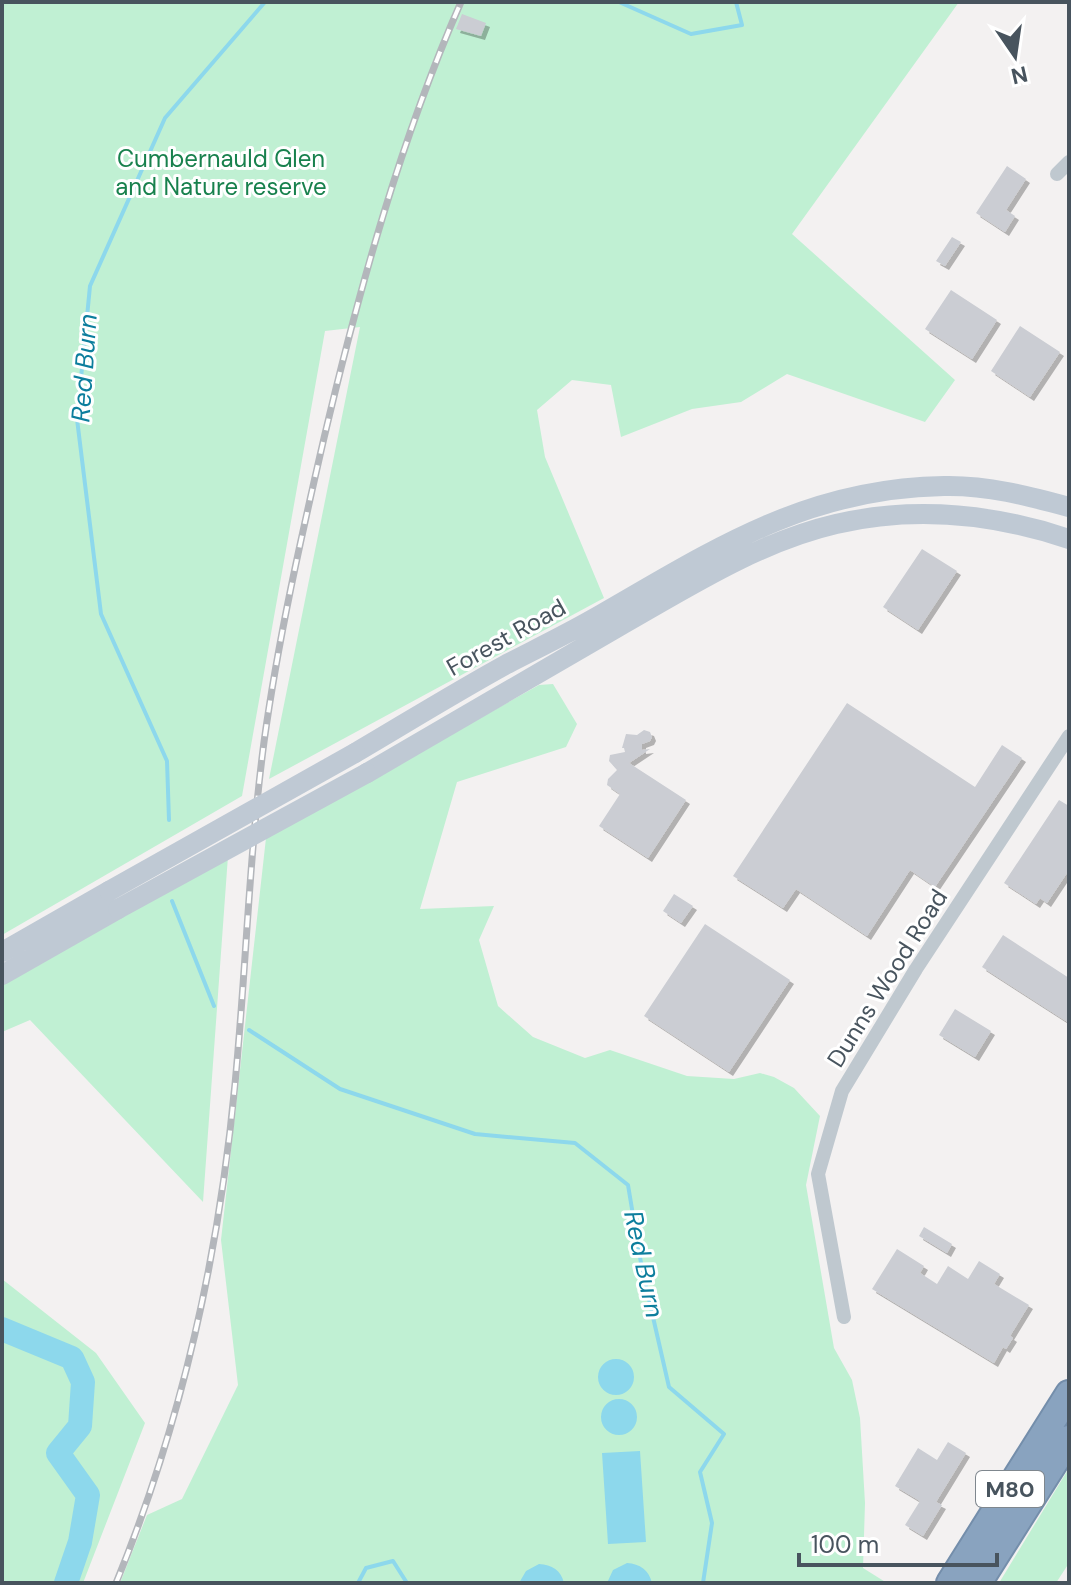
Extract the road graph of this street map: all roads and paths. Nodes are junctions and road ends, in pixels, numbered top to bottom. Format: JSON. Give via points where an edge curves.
{"nodes":[{"id":1,"x":1069,"y":162,"type":"edge"},
{"id":2,"x":1057,"y":174,"type":"dead end"},
{"id":3,"x":1069,"y":507,"type":"edge"},
{"id":4,"x":1069,"y":539,"type":"edge"},
{"id":5,"x":1069,"y":736,"type":"edge"},
{"id":6,"x":113,"y":900,"type":"junction"},
{"id":7,"x":2,"y":952,"type":"edge"},
{"id":8,"x":2,"y":975,"type":"edge"},
{"id":9,"x":844,"y":1317,"type":"dead end"},
{"id":10,"x":1069,"y":1394,"type":"edge"},
{"id":11,"x":1069,"y":1439,"type":"edge"},
{"id":12,"x":950,"y":1583,"type":"edge"},
{"id":13,"x":978,"y":1583,"type":"edge"}],
"edges":[{"from":1,"to":2,"type":"street"},
{"from":3,"to":6,"type":"street","name":"Forest Road","bridge":true,"via":[[1013,492],[947,486],[885,489],[777,518],[506,665]]},
{"from":4,"to":6,"type":"street","name":"Forest Road","bridge":true,"via":[[972,515],[903,515],[836,524],[765,548],[700,580],[367,773]]},
{"from":5,"to":9,"type":"street","name":"Dunns Wood Road","via":[[842,1091],[818,1174]]},
{"from":6,"to":7,"type":"street","name":"Forest Road"},
{"from":6,"to":8,"type":"street","name":"Forest Road"},
{"from":10,"to":12,"type":"highway","number":"M80"},
{"from":11,"to":13,"type":"highway","number":"M80"}]}
